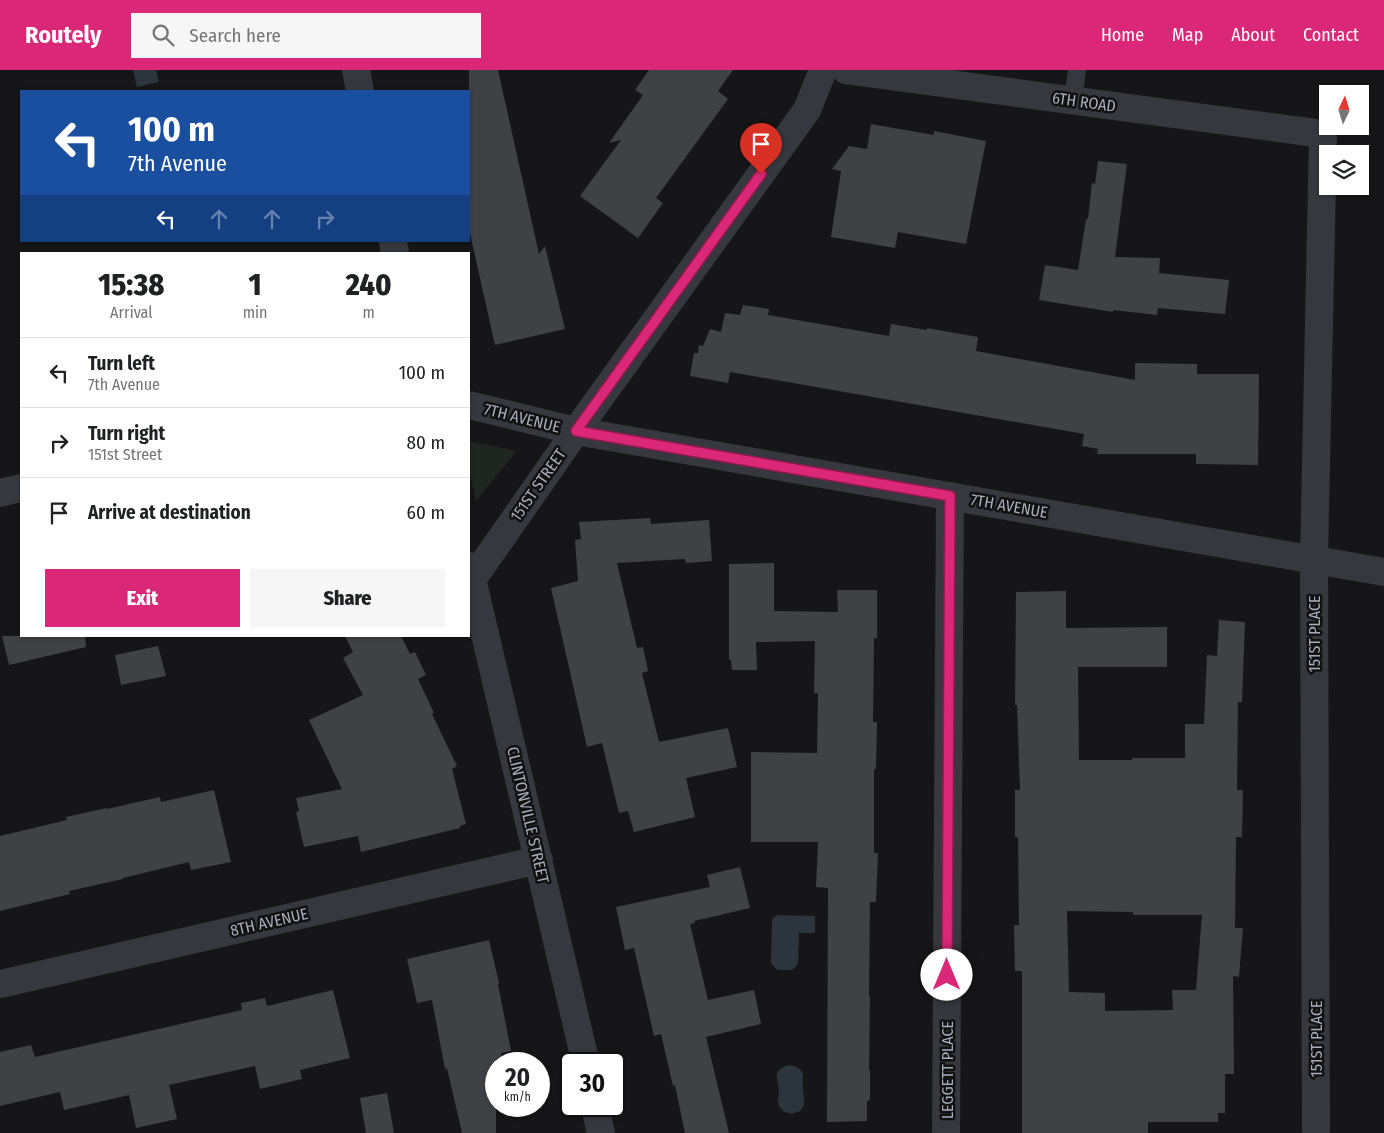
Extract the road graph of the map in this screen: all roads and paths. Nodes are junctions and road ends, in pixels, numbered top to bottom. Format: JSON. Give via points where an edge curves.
{"nodes":[{"id":1,"x":356,"y":70,"type":"edge"},
{"id":2,"x":823,"y":70,"type":"edge"},
{"id":3,"x":846,"y":70,"type":"edge"},
{"id":4,"x":1077,"y":70,"type":"edge"},
{"id":5,"x":360,"y":90,"type":"edge"},
{"id":6,"x":1073,"y":100,"type":"junction"},
{"id":7,"x":1319,"y":133,"type":"edge"},
{"id":8,"x":1323,"y":135,"type":"edge"},
{"id":9,"x":470,"y":405,"type":"edge"},
{"id":10,"x":576,"y":431,"type":"junction"},
{"id":11,"x":20,"y":488,"type":"edge"},
{"id":12,"x":0,"y":493,"type":"edge"},
{"id":13,"x":950,"y":496,"type":"junction"},
{"id":14,"x":1314,"y":560,"type":"junction"},
{"id":15,"x":1384,"y":572,"type":"edge"},
{"id":16,"x":470,"y":573,"type":"edge"},
{"id":17,"x":539,"y":860,"type":"junction"},
{"id":18,"x":0,"y":984,"type":"edge"},
{"id":19,"x":583,"y":1052,"type":"edge"},
{"id":20,"x":598,"y":1117,"type":"edge"},
{"id":21,"x":602,"y":1133,"type":"edge"},
{"id":22,"x":946,"y":1133,"type":"edge"},
{"id":23,"x":1316,"y":1133,"type":"edge"}],
"edges":[{"from":1,"to":5,"type":"street"},
{"from":2,"to":10,"type":"street","name":"151ST STREET","via":[[808,110]]},
{"from":3,"to":6,"type":"street","name":"6TH ROAD"},
{"from":4,"to":6,"type":"lane"},
{"from":6,"to":7,"type":"street","name":"6TH ROAD"},
{"from":8,"to":14,"type":"street","name":"151ST PLACE"},
{"from":9,"to":10,"type":"street","name":"7TH AVENUE"},
{"from":10,"to":13,"type":"street","name":"7TH AVENUE"},
{"from":10,"to":16,"type":"street","name":"151ST STREET"},
{"from":11,"to":12,"type":"street"},
{"from":13,"to":14,"type":"street","name":"7TH AVENUE"},
{"from":13,"to":22,"type":"street","name":"LEGGETT PLACE"},
{"from":14,"to":15,"type":"street","name":"7TH AVENUE"},
{"from":14,"to":23,"type":"street","name":"151ST PLACE"},
{"from":16,"to":17,"type":"street","name":"CLINTONVILLE STREET"},
{"from":17,"to":18,"type":"street","name":"8TH AVENUE"},
{"from":17,"to":19,"type":"street","name":"CLINTONVILLE STREET"},
{"from":20,"to":21,"type":"street"}]}
